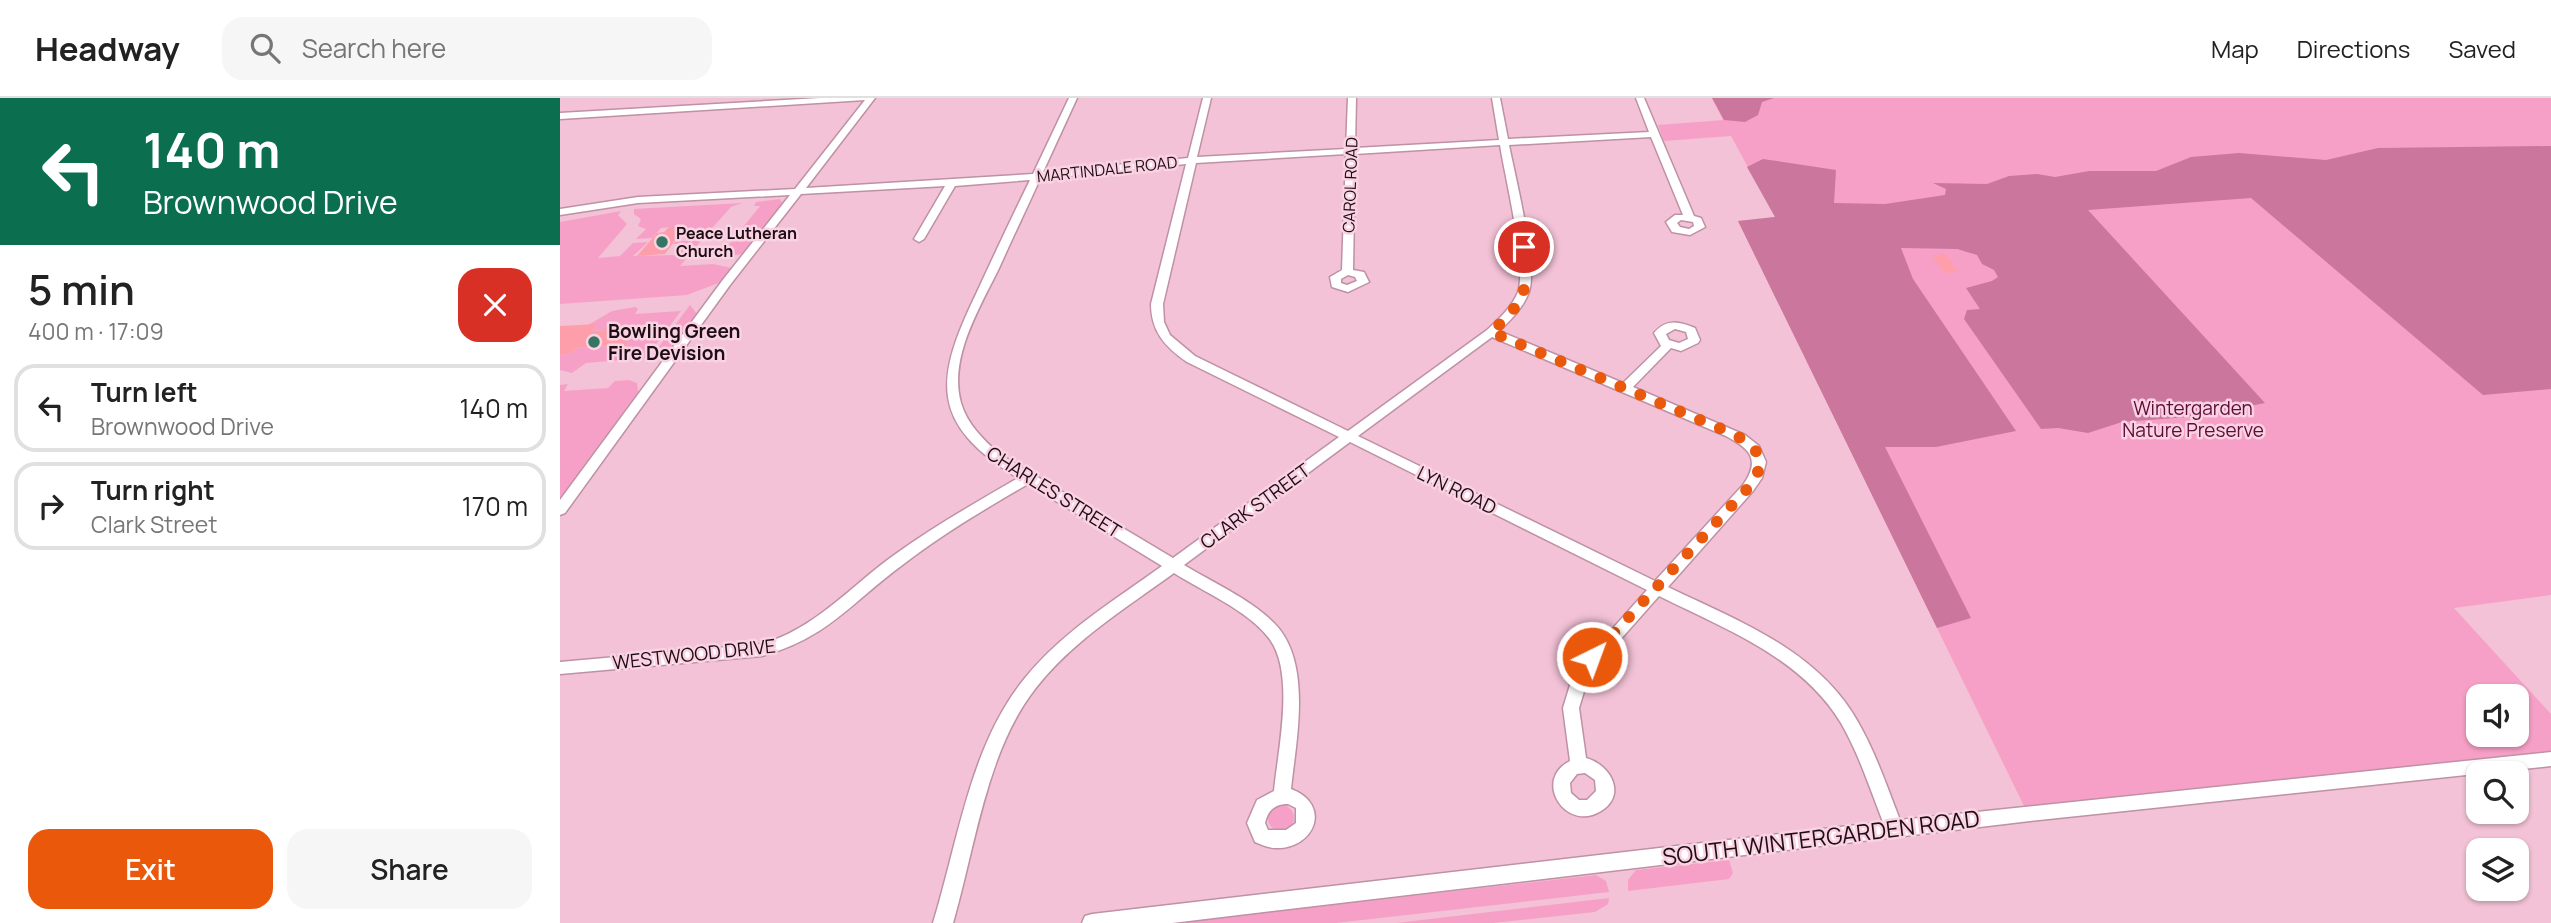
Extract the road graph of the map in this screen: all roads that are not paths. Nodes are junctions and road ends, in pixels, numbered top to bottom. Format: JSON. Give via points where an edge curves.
{"nodes":[{"id":1,"x":654,"y":98,"type":"edge"},
{"id":2,"x":864,"y":98,"type":"edge"},
{"id":3,"x":871,"y":98,"type":"edge"},
{"id":4,"x":1073,"y":98,"type":"edge"},
{"id":5,"x":1207,"y":98,"type":"edge"},
{"id":6,"x":1352,"y":98,"type":"edge"},
{"id":7,"x":1496,"y":98,"type":"edge"},
{"id":8,"x":1640,"y":98,"type":"edge"},
{"id":9,"x":757,"y":101,"type":"edge"},
{"id":10,"x":639,"y":111,"type":"junction"},
{"id":11,"x":560,"y":116,"type":"edge"},
{"id":12,"x":1654,"y":134,"type":"junction"},
{"id":13,"x":1504,"y":142,"type":"junction"},
{"id":14,"x":1351,"y":150,"type":"junction"},
{"id":15,"x":1193,"y":160,"type":"junction"},
{"id":16,"x":1034,"y":177,"type":"junction"},
{"id":17,"x":952,"y":183,"type":"junction"},
{"id":18,"x":797,"y":192,"type":"junction"},
{"id":19,"x":560,"y":212,"type":"edge"},
{"id":20,"x":1689,"y":217,"type":"dead end"},
{"id":21,"x":919,"y":240,"type":"dead end"},
{"id":22,"x":1347,"y":272,"type":"dead end"},
{"id":23,"x":1491,"y":332,"type":"junction"},
{"id":24,"x":1670,"y":345,"type":"dead end"},
{"id":25,"x":1625,"y":388,"type":"junction"},
{"id":26,"x":1349,"y":438,"type":"junction"},
{"id":27,"x":1028,"y":478,"type":"junction"},
{"id":28,"x":560,"y":510,"type":"edge"},
{"id":29,"x":1173,"y":565,"type":"junction"},
{"id":30,"x":1655,"y":587,"type":"junction"},
{"id":31,"x":560,"y":668,"type":"edge"},
{"id":32,"x":2551,"y":760,"type":"edge"},
{"id":33,"x":1578,"y":766,"type":"dead end"},
{"id":34,"x":1282,"y":796,"type":"dead end"},
{"id":35,"x":1895,"y":830,"type":"junction"},
{"id":36,"x":943,"y":923,"type":"edge"},
{"id":37,"x":1092,"y":923,"type":"edge"}],
"edges":[{"from":1,"to":10,"type":"street"},
{"from":2,"to":9,"type":"street"},
{"from":3,"to":18,"type":"street"},
{"from":4,"to":16,"type":"street","name":"CHARLES STREET"},
{"from":5,"to":15,"type":"street","name":"LYN ROAD"},
{"from":6,"to":14,"type":"street","name":"CAROL ROAD"},
{"from":7,"to":13,"type":"street","name":"CLARK STREET"},
{"from":8,"to":12,"type":"street"},
{"from":9,"to":10,"type":"street"},
{"from":10,"to":11,"type":"street"},
{"from":12,"to":13,"type":"street","name":"MARTINDALE ROAD"},
{"from":12,"to":20,"type":"street"},
{"from":13,"to":14,"type":"street","name":"MARTINDALE ROAD"},
{"from":13,"to":23,"type":"street","name":"CLARK STREET","via":[[1527,286],[1518,305]]},
{"from":14,"to":15,"type":"street","name":"MARTINDALE ROAD"},
{"from":14,"to":22,"type":"street","name":"CAROL ROAD"},
{"from":15,"to":16,"type":"street","name":"MARTINDALE ROAD"},
{"from":15,"to":26,"type":"street","name":"LYN ROAD","via":[[1157,304],[1162,334],[1191,359]]},
{"from":16,"to":17,"type":"street","name":"MARTINDALE ROAD"},
{"from":16,"to":27,"type":"street","name":"CHARLES STREET","via":[[963,333],[950,378],[954,404],[965,428],[994,457]]},
{"from":17,"to":18,"type":"street","name":"MARTINDALE ROAD"},
{"from":17,"to":21,"type":"street"},
{"from":18,"to":19,"type":"street","name":"MARTINDALE ROAD","via":[[638,200]]},
{"from":18,"to":28,"type":"street"},
{"from":23,"to":25,"type":"street"},
{"from":23,"to":26,"type":"street","name":"CLARK STREET"},
{"from":24,"to":25,"type":"street"},
{"from":25,"to":30,"type":"street","via":[[1744,439],[1760,458],[1758,476]]},
{"from":26,"to":29,"type":"street","name":"CLARK STREET"},
{"from":26,"to":30,"type":"street","name":"LYN ROAD"},
{"from":27,"to":29,"type":"street","name":"CHARLES STREET"},
{"from":27,"to":31,"type":"street","name":"WESTWOOD DRIVE","via":[[927,540],[816,629],[790,643],[762,650]]},
{"from":29,"to":34,"type":"street","name":"CHARLES STREET","via":[[1253,614],[1279,641],[1289,669],[1290,691]]},
{"from":29,"to":36,"type":"street","name":"CLARK STREET","via":[[1077,637],[1023,692],[986,771]]},
{"from":30,"to":33,"type":"street","via":[[1592,657],[1577,683],[1571,717]]},
{"from":30,"to":35,"type":"street","name":"LYN ROAD","via":[[1761,640],[1830,692],[1858,734]]},
{"from":32,"to":35,"type":"street","name":"SOUTH WINTERGARDEN ROAD"},
{"from":35,"to":37,"type":"street","name":"SOUTH WINTERGARDEN ROAD"}]}
